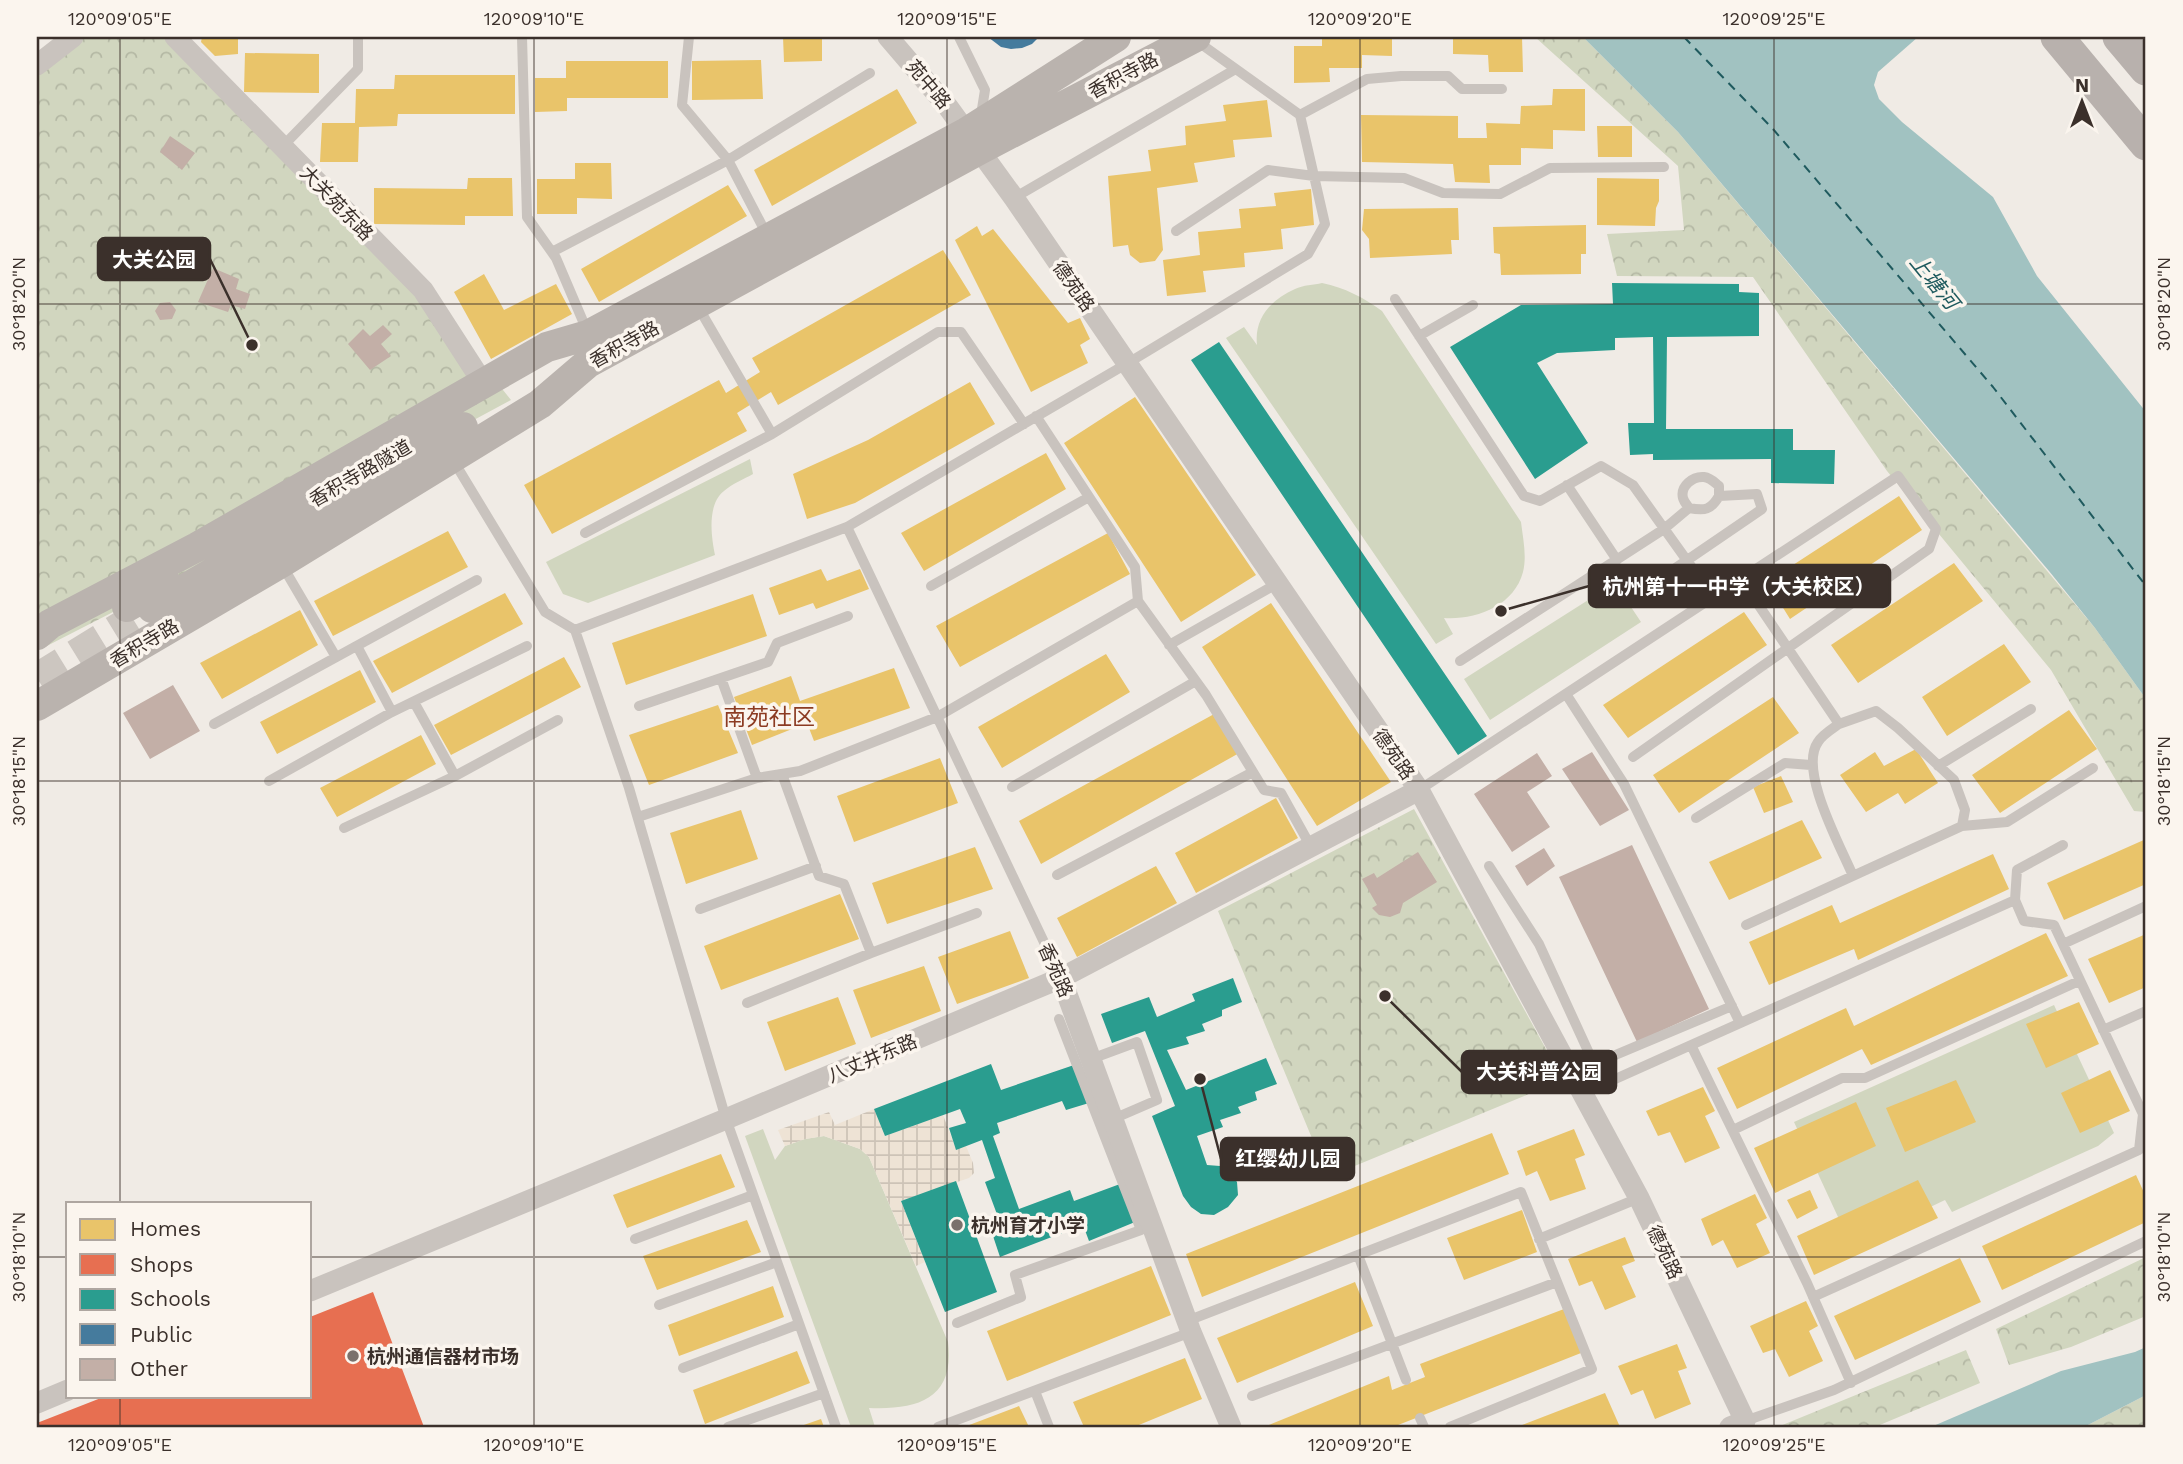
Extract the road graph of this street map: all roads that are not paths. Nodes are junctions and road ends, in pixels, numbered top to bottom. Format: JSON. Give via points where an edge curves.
{"nodes":[{"id":1,"x":73,"y":37,"type":"edge"},
{"id":2,"x":175,"y":37,"type":"edge"},
{"id":3,"x":358,"y":37,"type":"edge"},
{"id":4,"x":522,"y":37,"type":"edge"},
{"id":5,"x":689,"y":37,"type":"edge"},
{"id":6,"x":888,"y":37,"type":"edge"},
{"id":7,"x":959,"y":37,"type":"edge"},
{"id":8,"x":1116,"y":37,"type":"edge"},
{"id":9,"x":1193,"y":37,"type":"edge"},
{"id":10,"x":2057,"y":37,"type":"edge"},
{"id":11,"x":2119,"y":37,"type":"edge"},
{"id":12,"x":37,"y":65,"type":"edge"},
{"id":13,"x":1234,"y":69,"type":"junction"},
{"id":14,"x":2146,"y":69,"type":"edge"},
{"id":15,"x":870,"y":73,"type":"dead end"},
{"id":16,"x":1502,"y":89,"type":"dead end"},
{"id":17,"x":1300,"y":115,"type":"junction"},
{"id":18,"x":973,"y":141,"type":"junction"},
{"id":19,"x":2146,"y":144,"type":"edge"},
{"id":20,"x":282,"y":147,"type":"junction"},
{"id":21,"x":728,"y":160,"type":"junction"},
{"id":22,"x":1664,"y":167,"type":"dead end"},
{"id":23,"x":1314,"y":176,"type":"junction"},
{"id":24,"x":1014,"y":198,"type":"junction"},
{"id":25,"x":1176,"y":232,"type":"dead end"},
{"id":26,"x":768,"y":237,"type":"junction"},
{"id":27,"x":552,"y":252,"type":"junction"},
{"id":28,"x":1395,"y":299,"type":"dead end"},
{"id":29,"x":697,"y":305,"type":"junction"},
{"id":30,"x":1473,"y":305,"type":"dead end"},
{"id":31,"x":1419,"y":336,"type":"junction"},
{"id":32,"x":588,"y":349,"type":"junction"},
{"id":33,"x":1128,"y":363,"type":"junction"},
{"id":34,"x":483,"y":383,"type":"junction"},
{"id":35,"x":1036,"y":416,"type":"junction"},
{"id":36,"x":1024,"y":424,"type":"junction"},
{"id":37,"x":772,"y":433,"type":"junction"},
{"id":38,"x":451,"y":458,"type":"junction"},
{"id":39,"x":1567,"y":485,"type":"junction"},
{"id":40,"x":1719,"y":496,"type":"junction"},
{"id":41,"x":1089,"y":497,"type":"junction"},
{"id":42,"x":1689,"y":508,"type":"junction"},
{"id":43,"x":847,"y":527,"type":"junction"},
{"id":44,"x":1664,"y":529,"type":"junction"},
{"id":45,"x":585,"y":533,"type":"dead end"},
{"id":46,"x":1686,"y":560,"type":"junction"},
{"id":47,"x":1617,"y":561,"type":"junction"},
{"id":48,"x":281,"y":562,"type":"junction"},
{"id":49,"x":1661,"y":578,"type":"dead end"},
{"id":50,"x":1741,"y":579,"type":"junction"},
{"id":51,"x":477,"y":580,"type":"dead end"},
{"id":52,"x":1278,"y":583,"type":"junction"},
{"id":53,"x":931,"y":586,"type":"dead end"},
{"id":54,"x":1713,"y":597,"type":"junction"},
{"id":55,"x":1138,"y":601,"type":"junction"},
{"id":56,"x":130,"y":613,"type":"tunnel mouth"},
{"id":57,"x":848,"y":616,"type":"dead end"},
{"id":58,"x":575,"y":630,"type":"junction"},
{"id":59,"x":37,"y":635,"type":"edge"},
{"id":60,"x":1170,"y":645,"type":"junction"},
{"id":61,"x":357,"y":646,"type":"junction"},
{"id":62,"x":527,"y":646,"type":"dead end"},
{"id":63,"x":1788,"y":648,"type":"junction"},
{"id":64,"x":336,"y":657,"type":"junction"},
{"id":65,"x":1460,"y":661,"type":"dead end"},
{"id":66,"x":720,"y":678,"type":"junction"},
{"id":67,"x":1196,"y":681,"type":"junction"},
{"id":68,"x":1566,"y":694,"type":"junction"},
{"id":69,"x":414,"y":702,"type":"junction"},
{"id":70,"x":37,"y":706,"type":"edge"},
{"id":71,"x":639,"y":706,"type":"dead end"},
{"id":72,"x":2031,"y":709,"type":"dead end"},
{"id":73,"x":392,"y":712,"type":"junction"},
{"id":74,"x":937,"y":717,"type":"junction"},
{"id":75,"x":558,"y":720,"type":"dead end"},
{"id":76,"x":214,"y":724,"type":"dead end"},
{"id":77,"x":1839,"y":724,"type":"junction"},
{"id":78,"x":1633,"y":757,"type":"dead end"},
{"id":79,"x":1811,"y":765,"type":"junction"},
{"id":80,"x":1938,"y":766,"type":"junction"},
{"id":81,"x":2093,"y":768,"type":"dead end"},
{"id":82,"x":1253,"y":772,"type":"junction"},
{"id":83,"x":782,"y":774,"type":"junction"},
{"id":84,"x":455,"y":776,"type":"junction"},
{"id":85,"x":757,"y":778,"type":"junction"},
{"id":86,"x":269,"y":781,"type":"dead end"},
{"id":87,"x":1012,"y":787,"type":"dead end"},
{"id":88,"x":1419,"y":790,"type":"junction"},
{"id":89,"x":638,"y":817,"type":"junction"},
{"id":90,"x":1696,"y":818,"type":"dead end"},
{"id":91,"x":1962,"y":826,"type":"junction"},
{"id":92,"x":344,"y":828,"type":"dead end"},
{"id":93,"x":2063,"y":845,"type":"dead end"},
{"id":94,"x":1311,"y":847,"type":"junction"},
{"id":95,"x":816,"y":866,"type":"junction"},
{"id":96,"x":1489,"y":866,"type":"dead end"},
{"id":97,"x":1057,"y":875,"type":"dead end"},
{"id":98,"x":1853,"y":876,"type":"junction"},
{"id":99,"x":2015,"y":900,"type":"junction"},
{"id":100,"x":2146,"y":906,"type":"edge"},
{"id":101,"x":700,"y":909,"type":"dead end"},
{"id":102,"x":977,"y":913,"type":"dead end"},
{"id":103,"x":1746,"y":926,"type":"dead end"},
{"id":104,"x":2063,"y":944,"type":"junction"},
{"id":105,"x":871,"y":953,"type":"junction"},
{"id":106,"x":1061,"y":978,"type":"junction"},
{"id":107,"x":2080,"y":981,"type":"junction"},
{"id":108,"x":747,"y":1003,"type":"dead end"},
{"id":109,"x":1732,"y":1006,"type":"junction"},
{"id":110,"x":2146,"y":1011,"type":"edge"},
{"id":111,"x":1059,"y":1019,"type":"dead end"},
{"id":112,"x":1740,"y":1023,"type":"junction"},
{"id":113,"x":2103,"y":1030,"type":"junction"},
{"id":114,"x":1691,"y":1045,"type":"junction"},
{"id":115,"x":1091,"y":1059,"type":"junction"},
{"id":116,"x":1584,"y":1093,"type":"junction"},
{"id":117,"x":2145,"y":1115,"type":"edge"},
{"id":118,"x":726,"y":1119,"type":"junction"},
{"id":119,"x":1733,"y":1130,"type":"junction"},
{"id":120,"x":1113,"y":1132,"type":"junction"},
{"id":121,"x":753,"y":1195,"type":"junction"},
{"id":122,"x":1639,"y":1198,"type":"junction"},
{"id":123,"x":635,"y":1239,"type":"dead end"},
{"id":124,"x":1539,"y":1239,"type":"junction"},
{"id":125,"x":2146,"y":1241,"type":"edge"},
{"id":126,"x":1358,"y":1255,"type":"junction"},
{"id":127,"x":777,"y":1262,"type":"junction"},
{"id":128,"x":1557,"y":1282,"type":"junction"},
{"id":129,"x":312,"y":1290,"type":"edge"},
{"id":130,"x":1813,"y":1297,"type":"junction"},
{"id":131,"x":659,"y":1305,"type":"dead end"},
{"id":132,"x":957,"y":1323,"type":"dead end"},
{"id":133,"x":799,"y":1324,"type":"junction"},
{"id":134,"x":1189,"y":1326,"type":"junction"},
{"id":135,"x":1392,"y":1344,"type":"junction"},
{"id":136,"x":683,"y":1368,"type":"dead end"},
{"id":137,"x":1406,"y":1380,"type":"dead end"},
{"id":138,"x":1851,"y":1383,"type":"junction"},
{"id":139,"x":66,"y":1391,"type":"edge"},
{"id":140,"x":1035,"y":1391,"type":"junction"},
{"id":141,"x":824,"y":1393,"type":"junction"},
{"id":142,"x":1252,"y":1396,"type":"dead end"},
{"id":143,"x":37,"y":1403,"type":"edge"},
{"id":144,"x":1737,"y":1424,"type":"edge"},
{"id":145,"x":728,"y":1427,"type":"edge"},
{"id":146,"x":836,"y":1427,"type":"edge"},
{"id":147,"x":938,"y":1427,"type":"edge"},
{"id":148,"x":1049,"y":1427,"type":"edge"},
{"id":149,"x":1231,"y":1427,"type":"edge"},
{"id":150,"x":1450,"y":1427,"type":"edge"}],
"edges":[{"from":1,"to":12,"type":"street"},
{"from":2,"to":20,"type":"street","name":"大关苑东路"},
{"from":3,"to":20,"type":"lane","via":[[358,69]]},
{"from":4,"to":27,"type":"lane","via":[[527,217]]},
{"from":5,"to":21,"type":"lane","via":[[682,105]]},
{"from":6,"to":18,"type":"street","name":"苑中路"},
{"from":7,"to":18,"type":"lane","via":[[985,90]]},
{"from":8,"to":18,"type":"main road","name":"香积寺路"},
{"from":9,"to":13,"type":"lane"},
{"from":9,"to":18,"type":"main road","name":"香积寺路"},
{"from":10,"to":19,"type":"main road"},
{"from":11,"to":14,"type":"main road"},
{"from":13,"to":17,"type":"lane"},
{"from":13,"to":24,"type":"lane"},
{"from":15,"to":21,"type":"lane"},
{"from":16,"to":17,"type":"lane","via":[[1462,89],[1448,76],[1367,79]]},
{"from":17,"to":23,"type":"lane"},
{"from":18,"to":24,"type":"street","name":"德苑路"},
{"from":18,"to":26,"type":"main road","name":"香积寺路"},
{"from":18,"to":29,"type":"main road","name":"香积寺路"},
{"from":20,"to":34,"type":"street","name":"大关苑东路","via":[[423,290]]},
{"from":21,"to":26,"type":"lane"},
{"from":21,"to":27,"type":"lane"},
{"from":22,"to":23,"type":"lane","via":[[1550,168],[1500,194],[1443,193],[1404,178]]},
{"from":23,"to":25,"type":"lane","via":[[1268,170]]},
{"from":23,"to":33,"type":"lane","via":[[1325,224],[1308,254]]},
{"from":24,"to":33,"type":"street","name":"德苑路"},
{"from":26,"to":32,"type":"main road","name":"香积寺路"},
{"from":27,"to":32,"type":"lane"},
{"from":28,"to":31,"type":"lane"},
{"from":29,"to":32,"type":"main road","name":"香积寺路"},
{"from":29,"to":37,"type":"lane"},
{"from":30,"to":31,"type":"lane"},
{"from":31,"to":39,"type":"lane","via":[[1524,496],[1540,501]]},
{"from":32,"to":34,"type":"main road","name":"香积寺路","via":[[547,347]]},
{"from":32,"to":38,"type":"main road","name":"香积寺路","via":[[540,404]]},
{"from":32,"to":56,"type":"main road","name":"香积寺路隧道","via":[[554,362]]},
{"from":33,"to":35,"type":"lane"},
{"from":33,"to":52,"type":"street","name":"德苑路"},
{"from":34,"to":59,"type":"main road","name":"香积寺路"},
{"from":35,"to":36,"type":"lane"},
{"from":35,"to":41,"type":"lane"},
{"from":36,"to":37,"type":"lane","via":[[961,332],[939,332]]},
{"from":36,"to":43,"type":"lane"},
{"from":37,"to":45,"type":"lane"},
{"from":38,"to":48,"type":"main road","name":"香积寺路"},
{"from":38,"to":58,"type":"lane","via":[[545,612]]},
{"from":39,"to":44,"type":"lane","via":[[1601,466],[1633,485]]},
{"from":39,"to":47,"type":"lane"},
{"from":40,"to":42,"type":"lane","via":[[1713,507],[1703,511]]},
{"from":40,"to":42,"type":"lane","via":[[1719,486],[1712,479],[1702,476],[1689,481],[1683,498]]},
{"from":40,"to":46,"type":"lane","via":[[1757,494],[1762,509]]},
{"from":41,"to":53,"type":"lane"},
{"from":41,"to":55,"type":"lane","via":[[1135,567]]},
{"from":42,"to":44,"type":"lane"},
{"from":43,"to":58,"type":"lane"},
{"from":43,"to":74,"type":"lane","name":"香苑路"},
{"from":44,"to":46,"type":"lane"},
{"from":44,"to":47,"type":"lane"},
{"from":46,"to":49,"type":"lane"},
{"from":46,"to":54,"type":"lane"},
{"from":47,"to":65,"type":"lane"},
{"from":48,"to":64,"type":"lane"},
{"from":48,"to":70,"type":"main road","name":"香积寺路"},
{"from":50,"to":54,"type":"lane"},
{"from":50,"to":63,"type":"lane"},
{"from":50,"to":63,"type":"lane","via":[[1898,476],[1936,529],[1929,549]]},
{"from":51,"to":61,"type":"lane"},
{"from":52,"to":60,"type":"lane"},
{"from":52,"to":88,"type":"street","name":"德苑路"},
{"from":54,"to":68,"type":"lane"},
{"from":55,"to":60,"type":"lane"},
{"from":55,"to":74,"type":"lane"},
{"from":57,"to":66,"type":"lane","via":[[776,643],[768,662]]},
{"from":58,"to":89,"type":"lane"},
{"from":60,"to":67,"type":"lane"},
{"from":61,"to":64,"type":"lane"},
{"from":61,"to":73,"type":"lane"},
{"from":62,"to":69,"type":"lane"},
{"from":63,"to":77,"type":"lane"},
{"from":63,"to":78,"type":"lane"},
{"from":64,"to":76,"type":"lane"},
{"from":66,"to":71,"type":"lane"},
{"from":66,"to":85,"type":"lane"},
{"from":67,"to":82,"type":"lane"},
{"from":67,"to":87,"type":"lane"},
{"from":68,"to":88,"type":"lane"},
{"from":68,"to":109,"type":"lane","via":[[1624,784]]},
{"from":69,"to":73,"type":"lane"},
{"from":69,"to":84,"type":"lane"},
{"from":72,"to":80,"type":"lane"},
{"from":73,"to":86,"type":"lane"},
{"from":74,"to":83,"type":"lane"},
{"from":74,"to":106,"type":"lane","name":"香苑路"},
{"from":75,"to":84,"type":"lane"},
{"from":77,"to":79,"type":"lane","via":[[1817,743]]},
{"from":77,"to":80,"type":"lane","via":[[1876,711]]},
{"from":79,"to":90,"type":"lane","via":[[1785,763]]},
{"from":79,"to":98,"type":"lane","via":[[1815,786]]},
{"from":80,"to":91,"type":"lane","via":[[1954,780],[1965,810]]},
{"from":81,"to":91,"type":"lane","via":[[2007,822]]},
{"from":82,"to":94,"type":"lane","via":[[1264,790],[1281,793]]},
{"from":82,"to":97,"type":"lane"},
{"from":83,"to":85,"type":"lane"},
{"from":83,"to":95,"type":"lane"},
{"from":84,"to":92,"type":"lane"},
{"from":85,"to":89,"type":"lane"},
{"from":88,"to":94,"type":"street","name":"八丈井东路"},
{"from":88,"to":116,"type":"street","name":"德苑路"},
{"from":89,"to":118,"type":"lane"},
{"from":91,"to":98,"type":"lane"},
{"from":93,"to":99,"type":"lane","via":[[2017,870]]},
{"from":94,"to":106,"type":"street","name":"八丈井东路"},
{"from":95,"to":101,"type":"lane"},
{"from":95,"to":105,"type":"lane","via":[[819,876],[844,884]]},
{"from":96,"to":109,"type":"lane","via":[[1539,944],[1594,1064]]},
{"from":98,"to":103,"type":"lane"},
{"from":99,"to":104,"type":"lane","via":[[2024,921],[2054,926]]},
{"from":99,"to":112,"type":"lane"},
{"from":100,"to":104,"type":"lane"},
{"from":102,"to":105,"type":"lane"},
{"from":104,"to":107,"type":"lane"},
{"from":105,"to":108,"type":"lane"},
{"from":106,"to":115,"type":"street","name":"香苑路"},
{"from":106,"to":118,"type":"street","name":"八丈井东路"},
{"from":107,"to":113,"type":"lane"},
{"from":107,"to":119,"type":"lane","via":[[1866,1078],[1842,1078]]},
{"from":109,"to":112,"type":"lane"},
{"from":110,"to":113,"type":"lane"},
{"from":111,"to":120,"type":"lane"},
{"from":112,"to":114,"type":"lane"},
{"from":113,"to":117,"type":"lane"},
{"from":114,"to":116,"type":"lane"},
{"from":114,"to":119,"type":"lane"},
{"from":115,"to":120,"type":"street","name":"香苑路"},
{"from":115,"to":120,"type":"lane","via":[[1137,1042],[1157,1100]]},
{"from":116,"to":122,"type":"street","name":"德苑路"},
{"from":117,"to":130,"type":"lane","via":[[2139,1150]]},
{"from":118,"to":121,"type":"lane"},
{"from":118,"to":129,"type":"street","name":"八丈井东路"},
{"from":119,"to":130,"type":"lane"},
{"from":120,"to":132,"type":"lane","via":[[1141,1230],[1015,1275],[1021,1297]]},
{"from":120,"to":134,"type":"street","name":"香苑路"},
{"from":121,"to":123,"type":"lane"},
{"from":121,"to":127,"type":"lane"},
{"from":122,"to":124,"type":"lane"},
{"from":122,"to":144,"type":"street","name":"德苑路"},
{"from":124,"to":126,"type":"lane","via":[[1521,1192]]},
{"from":124,"to":128,"type":"lane"},
{"from":125,"to":138,"type":"lane"},
{"from":126,"to":134,"type":"lane"},
{"from":126,"to":135,"type":"lane"},
{"from":127,"to":131,"type":"lane"},
{"from":127,"to":133,"type":"lane"},
{"from":128,"to":135,"type":"lane"},
{"from":128,"to":150,"type":"lane","via":[[1592,1369]]},
{"from":130,"to":138,"type":"lane"},
{"from":133,"to":136,"type":"lane"},
{"from":133,"to":141,"type":"lane"},
{"from":134,"to":140,"type":"lane"},
{"from":134,"to":149,"type":"street","name":"香苑路"},
{"from":135,"to":137,"type":"lane"},
{"from":135,"to":142,"type":"lane"},
{"from":138,"to":144,"type":"lane"},
{"from":139,"to":143,"type":"street"},
{"from":140,"to":147,"type":"lane"},
{"from":140,"to":148,"type":"lane"},
{"from":141,"to":145,"type":"lane"},
{"from":141,"to":146,"type":"lane"}]}
